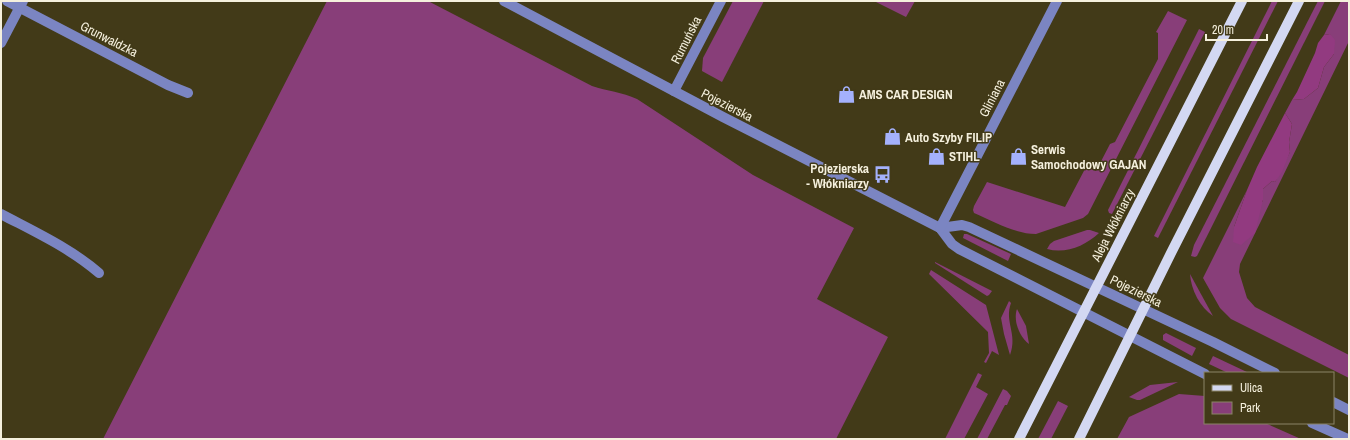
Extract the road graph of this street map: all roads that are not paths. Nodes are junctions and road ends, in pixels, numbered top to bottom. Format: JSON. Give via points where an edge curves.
{"nodes":[{"id":1,"x":7,"y":1,"type":"edge"},
{"id":2,"x":504,"y":1,"type":"edge"},
{"id":3,"x":720,"y":1,"type":"edge"},
{"id":4,"x":1057,"y":1,"type":"edge"},
{"id":5,"x":1242,"y":1,"type":"edge"},
{"id":6,"x":1299,"y":1,"type":"edge"},
{"id":7,"x":21,"y":4,"type":"edge"},
{"id":8,"x":1,"y":43,"type":"edge"},
{"id":9,"x":674,"y":91,"type":"junction"},
{"id":10,"x":188,"y":93,"type":"dead end"},
{"id":11,"x":1,"y":214,"type":"edge"},
{"id":12,"x":940,"y":228,"type":"junction"},
{"id":13,"x":99,"y":273,"type":"dead end"},
{"id":14,"x":1096,"y":287,"type":"junction"},
{"id":15,"x":1143,"y":309,"type":"junction"},
{"id":16,"x":1084,"y":312,"type":"junction"},
{"id":17,"x":1130,"y":336,"type":"junction"},
{"id":18,"x":1273,"y":372,"type":"edge"},
{"id":19,"x":1204,"y":373,"type":"edge"},
{"id":20,"x":1334,"y":402,"type":"edge"},
{"id":21,"x":1349,"y":410,"type":"edge"},
{"id":22,"x":1314,"y":424,"type":"edge"},
{"id":23,"x":1019,"y":439,"type":"edge"},
{"id":24,"x":1079,"y":439,"type":"edge"},
{"id":25,"x":1348,"y":439,"type":"edge"}],
"edges":[{"from":1,"to":7,"type":"street","name":"Grunwaldzka"},
{"from":2,"to":9,"type":"street","name":"Pojezierska"},
{"from":3,"to":9,"type":"street","name":"Rumuńska"},
{"from":4,"to":12,"type":"street","name":"Gliniana"},
{"from":5,"to":14,"type":"main road","name":"Aleja Włókniarzy"},
{"from":6,"to":15,"type":"main road"},
{"from":7,"to":8,"type":"street"},
{"from":7,"to":10,"type":"street","name":"Grunwaldzka","via":[[161,81]]},
{"from":9,"to":12,"type":"street","name":"Pojezierska"},
{"from":11,"to":13,"type":"street","via":[[71,251]]},
{"from":12,"to":14,"type":"street","name":"Pojezierska","via":[[962,225],[969,227]]},
{"from":12,"to":16,"type":"street","name":"Pojezierska","via":[[959,249]]},
{"from":14,"to":15,"type":"street","name":"Pojezierska"},
{"from":14,"to":16,"type":"main road","name":"Aleja Włókniarzy"},
{"from":15,"to":17,"type":"main road"},
{"from":15,"to":18,"type":"street","name":"Pojezierska"},
{"from":16,"to":17,"type":"street","name":"Pojezierska"},
{"from":16,"to":23,"type":"main road","name":"Aleja Włókniarzy"},
{"from":17,"to":19,"type":"street","name":"Pojezierska"},
{"from":17,"to":24,"type":"main road"},
{"from":20,"to":21,"type":"street"},
{"from":22,"to":25,"type":"street"}]}
